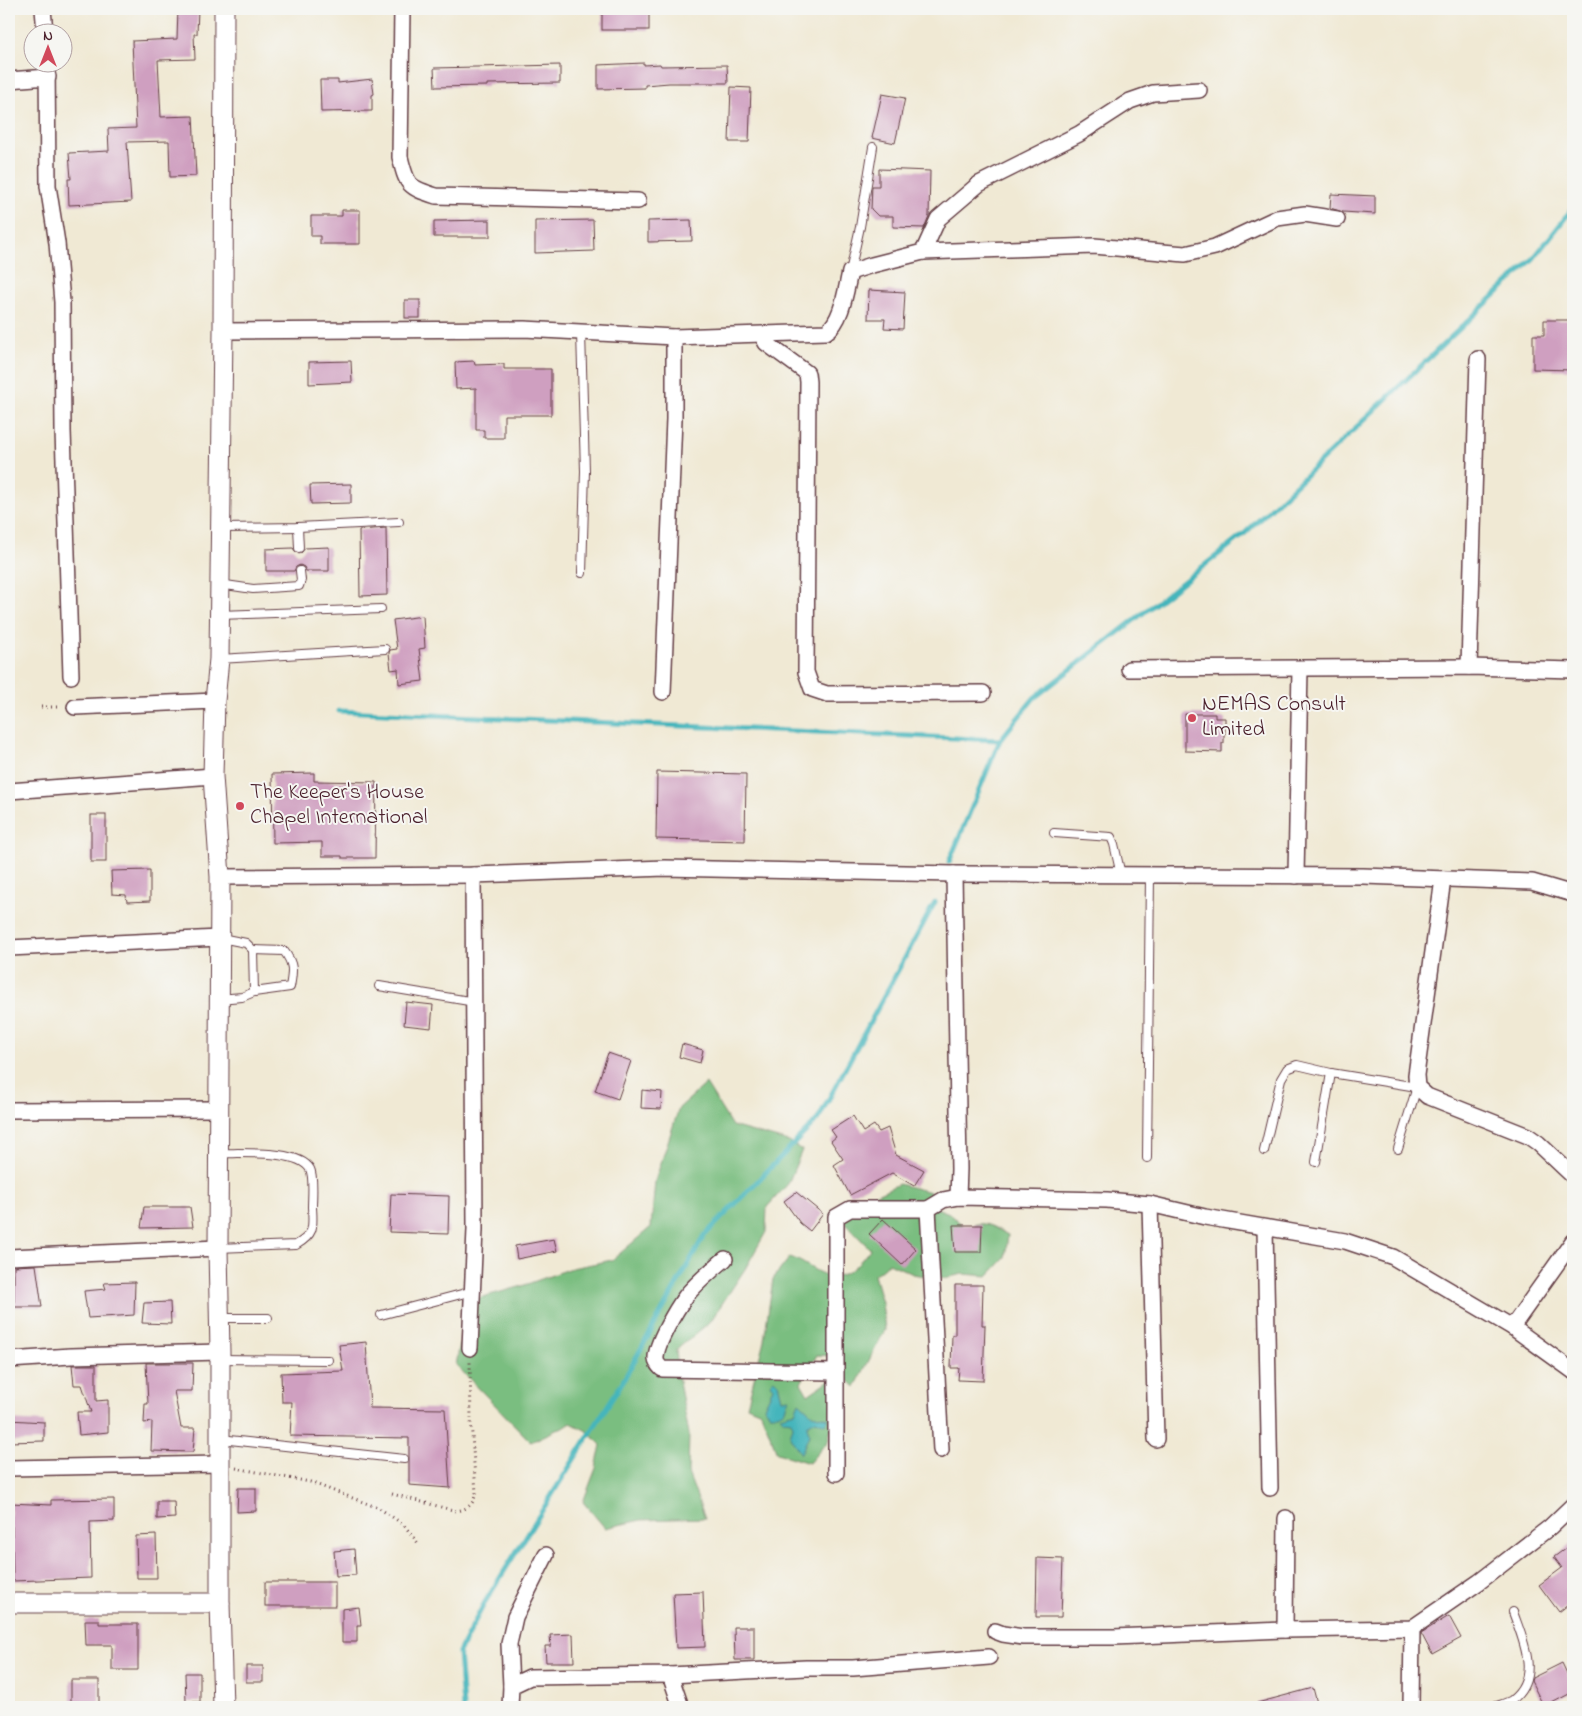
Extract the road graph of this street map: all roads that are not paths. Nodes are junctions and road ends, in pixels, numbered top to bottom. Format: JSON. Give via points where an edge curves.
{"nodes":[{"id":1,"x":44,"y":9,"type":"edge"},
{"id":2,"x":224,"y":9,"type":"edge"},
{"id":3,"x":402,"y":9,"type":"edge"},
{"id":4,"x":45,"y":22,"type":"edge"},
{"id":5,"x":39,"y":72,"type":"edge"},
{"id":6,"x":47,"y":72,"type":"edge"},
{"id":7,"x":9,"y":80,"type":"edge"},
{"id":8,"x":1198,"y":90,"type":"dead end"},
{"id":9,"x":873,"y":148,"type":"dead end"},
{"id":10,"x":638,"y":201,"type":"dead end"},
{"id":11,"x":1338,"y":219,"type":"dead end"},
{"id":12,"x":923,"y":252,"type":"junction"},
{"id":13,"x":850,"y":272,"type":"junction"},
{"id":14,"x":223,"y":330,"type":"junction"},
{"id":15,"x":581,"y":333,"type":"junction"},
{"id":16,"x":762,"y":334,"type":"junction"},
{"id":17,"x":674,"y":337,"type":"junction"},
{"id":18,"x":1478,"y":359,"type":"dead end"},
{"id":19,"x":399,"y":522,"type":"dead end"},
{"id":20,"x":298,"y":527,"type":"junction"},
{"id":21,"x":220,"y":528,"type":"junction"},
{"id":22,"x":299,"y":548,"type":"dead end"},
{"id":23,"x":300,"y":571,"type":"dead end"},
{"id":24,"x":582,"y":572,"type":"dead end"},
{"id":25,"x":220,"y":584,"type":"junction"},
{"id":26,"x":381,"y":609,"type":"dead end"},
{"id":27,"x":219,"y":615,"type":"junction"},
{"id":28,"x":385,"y":649,"type":"dead end"},
{"id":29,"x":219,"y":658,"type":"junction"},
{"id":30,"x":1469,"y":667,"type":"junction"},
{"id":31,"x":1129,"y":669,"type":"dead end"},
{"id":32,"x":1300,"y":669,"type":"junction"},
{"id":33,"x":1573,"y":670,"type":"edge"},
{"id":34,"x":71,"y":676,"type":"dead end"},
{"id":35,"x":663,"y":692,"type":"dead end"},
{"id":36,"x":983,"y":693,"type":"dead end"},
{"id":37,"x":215,"y":701,"type":"junction"},
{"id":38,"x":75,"y":707,"type":"dead end"},
{"id":39,"x":213,"y":776,"type":"junction"},
{"id":40,"x":9,"y":791,"type":"edge"},
{"id":41,"x":1054,"y":833,"type":"dead end"},
{"id":42,"x":954,"y":874,"type":"junction"},
{"id":43,"x":473,"y":875,"type":"junction"},
{"id":44,"x":1121,"y":875,"type":"junction"},
{"id":45,"x":1150,"y":875,"type":"junction"},
{"id":46,"x":1296,"y":876,"type":"junction"},
{"id":47,"x":220,"y":877,"type":"junction"},
{"id":48,"x":1443,"y":879,"type":"junction"},
{"id":49,"x":1573,"y":894,"type":"edge"},
{"id":50,"x":219,"y":938,"type":"junction"},
{"id":51,"x":9,"y":948,"type":"edge"},
{"id":52,"x":253,"y":950,"type":"junction"},
{"id":53,"x":379,"y":986,"type":"dead end"},
{"id":54,"x":254,"y":992,"type":"junction"},
{"id":55,"x":218,"y":999,"type":"junction"},
{"id":56,"x":475,"y":1002,"type":"junction"},
{"id":57,"x":1332,"y":1073,"type":"junction"},
{"id":58,"x":1417,"y":1087,"type":"junction"},
{"id":59,"x":218,"y":1109,"type":"junction"},
{"id":60,"x":9,"y":1110,"type":"edge"},
{"id":61,"x":1398,"y":1148,"type":"dead end"},
{"id":62,"x":1264,"y":1151,"type":"dead end"},
{"id":63,"x":218,"y":1153,"type":"junction"},
{"id":64,"x":1147,"y":1158,"type":"dead end"},
{"id":65,"x":1316,"y":1162,"type":"dead end"},
{"id":66,"x":1573,"y":1176,"type":"edge"},
{"id":67,"x":958,"y":1197,"type":"junction"},
{"id":68,"x":1150,"y":1204,"type":"junction"},
{"id":69,"x":928,"y":1209,"type":"junction"},
{"id":70,"x":1265,"y":1228,"type":"junction"},
{"id":71,"x":1573,"y":1241,"type":"edge"},
{"id":72,"x":218,"y":1248,"type":"junction"},
{"id":73,"x":9,"y":1257,"type":"edge"},
{"id":74,"x":725,"y":1259,"type":"dead end"},
{"id":75,"x":473,"y":1291,"type":"junction"},
{"id":76,"x":381,"y":1314,"type":"dead end"},
{"id":77,"x":220,"y":1318,"type":"junction"},
{"id":78,"x":268,"y":1318,"type":"dead end"},
{"id":79,"x":1512,"y":1327,"type":"junction"},
{"id":80,"x":470,"y":1348,"type":"road end"},
{"id":81,"x":220,"y":1355,"type":"junction"},
{"id":82,"x":9,"y":1360,"type":"edge"},
{"id":83,"x":328,"y":1360,"type":"dead end"},
{"id":84,"x":1573,"y":1371,"type":"edge"},
{"id":85,"x":835,"y":1372,"type":"junction"},
{"id":86,"x":1156,"y":1439,"type":"dead end"},
{"id":87,"x":220,"y":1440,"type":"junction"},
{"id":88,"x":941,"y":1450,"type":"dead end"},
{"id":89,"x":404,"y":1459,"type":"dead end"},
{"id":90,"x":220,"y":1464,"type":"junction"},
{"id":91,"x":9,"y":1468,"type":"edge"},
{"id":92,"x":836,"y":1472,"type":"dead end"},
{"id":93,"x":1270,"y":1488,"type":"dead end"},
{"id":94,"x":1573,"y":1505,"type":"edge"},
{"id":95,"x":1286,"y":1518,"type":"dead end"},
{"id":96,"x":546,"y":1555,"type":"dead end"},
{"id":97,"x":9,"y":1603,"type":"edge"},
{"id":98,"x":220,"y":1603,"type":"junction"},
{"id":99,"x":1513,"y":1612,"type":"dead end"},
{"id":100,"x":1412,"y":1628,"type":"junction"},
{"id":101,"x":1285,"y":1630,"type":"junction"},
{"id":102,"x":995,"y":1631,"type":"dead end"},
{"id":103,"x":989,"y":1657,"type":"dead end"},
{"id":104,"x":670,"y":1675,"type":"junction"},
{"id":105,"x":511,"y":1686,"type":"junction"},
{"id":106,"x":223,"y":1707,"type":"edge"},
{"id":107,"x":510,"y":1707,"type":"edge"},
{"id":108,"x":681,"y":1707,"type":"edge"},
{"id":109,"x":1411,"y":1707,"type":"edge"},
{"id":110,"x":1494,"y":1707,"type":"edge"}],
"edges":[{"from":1,"to":4,"type":"street"},
{"from":2,"to":14,"type":"street"},
{"from":3,"to":10,"type":"street","via":[[400,158],[405,179],[414,188],[436,196]]},
{"from":5,"to":7,"type":"street"},
{"from":6,"to":34,"type":"street","via":[[48,186],[62,302]]},
{"from":8,"to":12,"type":"street","via":[[1153,93],[1130,101],[1079,134],[979,184],[938,219]]},
{"from":9,"to":13,"type":"lane"},
{"from":11,"to":12,"type":"street","via":[[1305,214],[1277,218],[1215,247],[1185,254],[1094,246]]},
{"from":12,"to":13,"type":"street"},
{"from":13,"to":16,"type":"street","via":[[840,312],[831,329],[826,332]]},
{"from":14,"to":15,"type":"street","via":[[524,329]]},
{"from":14,"to":21,"type":"street"},
{"from":15,"to":17,"type":"street"},
{"from":15,"to":24,"type":"lane","via":[[585,471]]},
{"from":16,"to":17,"type":"street"},
{"from":16,"to":36,"type":"street","via":[[766,343],[807,373],[806,672],[812,689],[827,694]]},
{"from":17,"to":35,"type":"street","via":[[674,419]]},
{"from":18,"to":30,"type":"street"},
{"from":19,"to":20,"type":"lane"},
{"from":20,"to":21,"type":"lane"},
{"from":20,"to":22,"type":"lane"},
{"from":21,"to":25,"type":"street"},
{"from":23,"to":25,"type":"lane","via":[[299,586],[253,589]]},
{"from":25,"to":27,"type":"street"},
{"from":26,"to":27,"type":"lane"},
{"from":27,"to":29,"type":"street"},
{"from":28,"to":29,"type":"lane"},
{"from":29,"to":37,"type":"street"},
{"from":30,"to":32,"type":"street"},
{"from":30,"to":33,"type":"street"},
{"from":31,"to":32,"type":"street"},
{"from":32,"to":46,"type":"street"},
{"from":37,"to":38,"type":"street"},
{"from":37,"to":39,"type":"street"},
{"from":39,"to":40,"type":"street"},
{"from":39,"to":47,"type":"street"},
{"from":41,"to":44,"type":"lane","via":[[1111,837]]},
{"from":42,"to":43,"type":"street","via":[[665,868]]},
{"from":42,"to":44,"type":"street"},
{"from":42,"to":67,"type":"street"},
{"from":43,"to":47,"type":"street"},
{"from":43,"to":56,"type":"street"},
{"from":44,"to":45,"type":"street"},
{"from":45,"to":46,"type":"street"},
{"from":45,"to":64,"type":"lane"},
{"from":46,"to":48,"type":"street"},
{"from":47,"to":50,"type":"street"},
{"from":48,"to":49,"type":"street","via":[[1532,882]]},
{"from":48,"to":58,"type":"street"},
{"from":50,"to":51,"type":"street"},
{"from":50,"to":52,"type":"lane","via":[[246,943]]},
{"from":50,"to":55,"type":"street"},
{"from":52,"to":54,"type":"lane"},
{"from":52,"to":54,"type":"lane","via":[[284,951],[291,960],[292,971],[290,987]]},
{"from":53,"to":56,"type":"lane"},
{"from":54,"to":55,"type":"lane","via":[[242,997]]},
{"from":55,"to":59,"type":"street"},
{"from":56,"to":75,"type":"street"},
{"from":57,"to":58,"type":"lane"},
{"from":57,"to":62,"type":"lane","via":[[1297,1065],[1287,1068],[1281,1079]]},
{"from":57,"to":65,"type":"lane"},
{"from":58,"to":61,"type":"lane"},
{"from":58,"to":66,"type":"street","via":[[1427,1096],[1528,1136]]},
{"from":59,"to":60,"type":"street"},
{"from":59,"to":63,"type":"street"},
{"from":63,"to":72,"type":"street"},
{"from":63,"to":72,"type":"lane","via":[[285,1155],[305,1162],[311,1170],[313,1222],[311,1232],[296,1245]]},
{"from":67,"to":68,"type":"street"},
{"from":67,"to":69,"type":"street","via":[[943,1200]]},
{"from":68,"to":70,"type":"street"},
{"from":68,"to":86,"type":"street"},
{"from":69,"to":85,"type":"street","via":[[850,1209],[836,1217]]},
{"from":69,"to":88,"type":"street"},
{"from":70,"to":79,"type":"street","via":[[1345,1241],[1393,1257]]},
{"from":70,"to":93,"type":"street"},
{"from":71,"to":79,"type":"street"},
{"from":72,"to":73,"type":"street"},
{"from":72,"to":77,"type":"street"},
{"from":74,"to":85,"type":"street","via":[[685,1297],[658,1344],[657,1364],[662,1369]]},
{"from":75,"to":76,"type":"lane"},
{"from":75,"to":80,"type":"street"},
{"from":77,"to":78,"type":"lane"},
{"from":77,"to":81,"type":"street"},
{"from":79,"to":84,"type":"street"},
{"from":81,"to":82,"type":"street","via":[[71,1356]]},
{"from":81,"to":83,"type":"lane"},
{"from":81,"to":87,"type":"street"},
{"from":85,"to":92,"type":"street"},
{"from":87,"to":89,"type":"lane"},
{"from":87,"to":90,"type":"street"},
{"from":90,"to":91,"type":"street"},
{"from":90,"to":98,"type":"street"},
{"from":94,"to":100,"type":"street","via":[[1480,1582]]},
{"from":95,"to":101,"type":"street"},
{"from":96,"to":105,"type":"street","via":[[516,1617],[509,1644]]},
{"from":97,"to":98,"type":"street"},
{"from":98,"to":106,"type":"street"},
{"from":99,"to":110,"type":"lane","via":[[1527,1649],[1525,1685],[1511,1700]]},
{"from":100,"to":101,"type":"street"},
{"from":100,"to":109,"type":"street"},
{"from":101,"to":102,"type":"street","via":[[1114,1637],[1023,1636]]},
{"from":103,"to":104,"type":"street","via":[[853,1668]]},
{"from":104,"to":105,"type":"street","via":[[530,1677]]},
{"from":104,"to":108,"type":"street"},
{"from":105,"to":107,"type":"street"}]}
